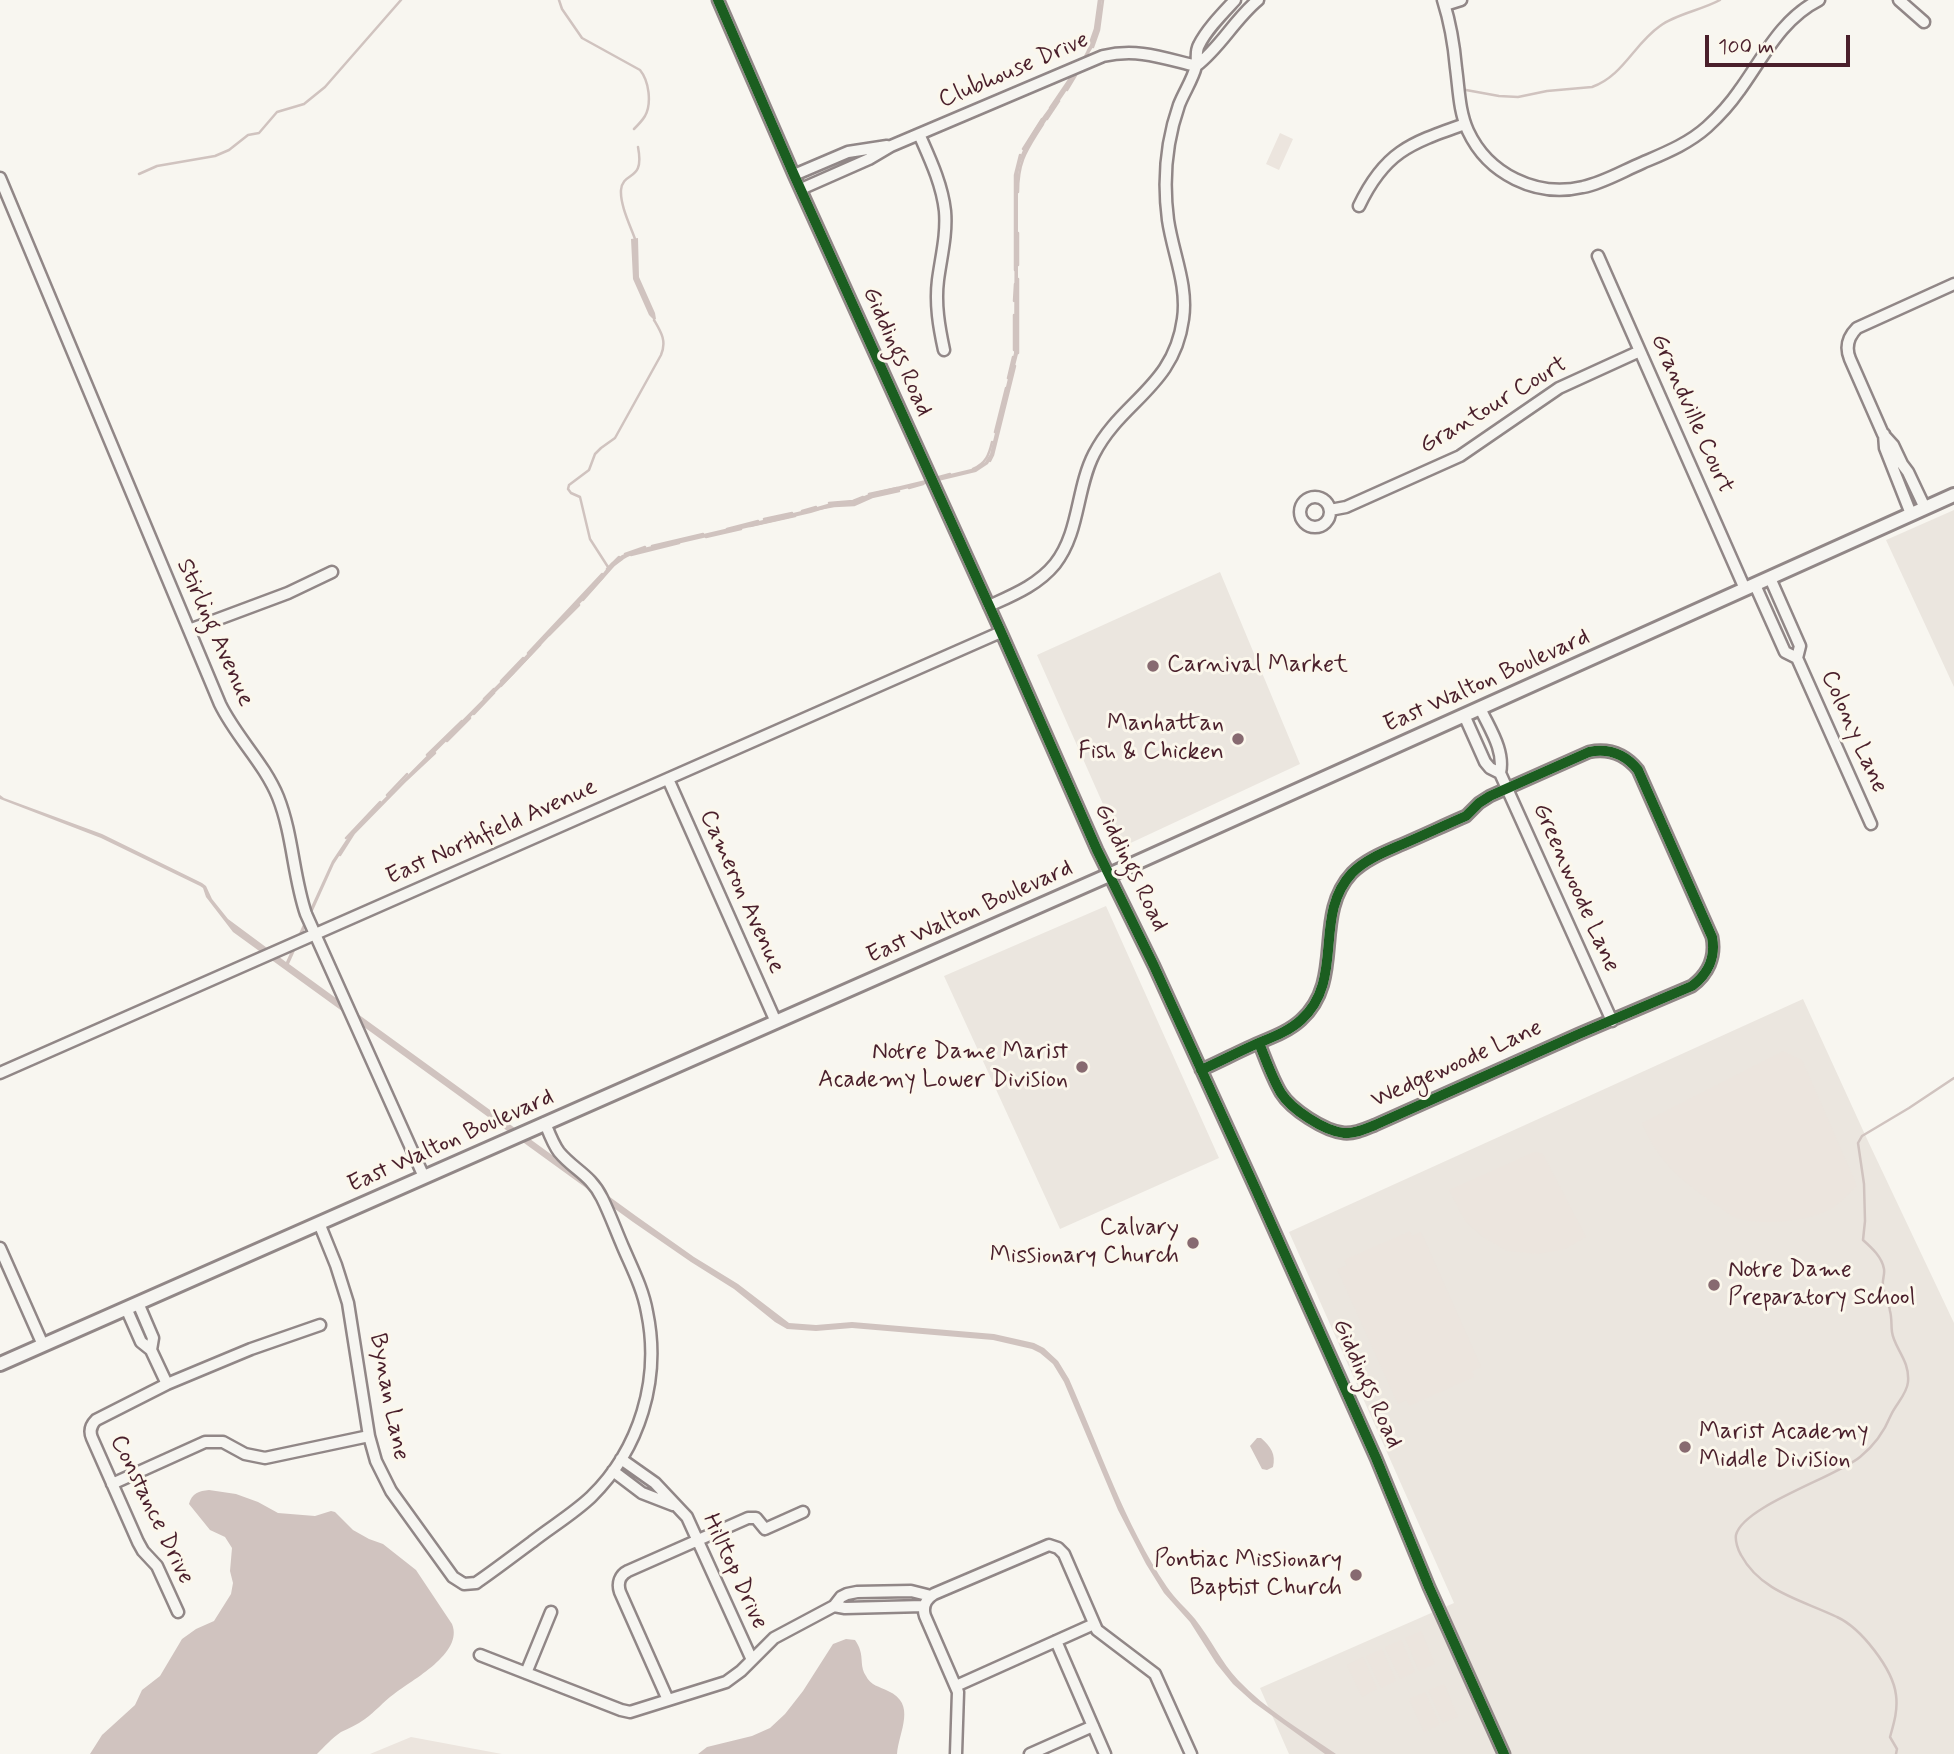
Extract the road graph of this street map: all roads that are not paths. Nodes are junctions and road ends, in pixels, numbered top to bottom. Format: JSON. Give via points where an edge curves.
{"nodes":[{"id":1,"x":718,"y":0,"type":"edge"},
{"id":2,"x":1258,"y":0,"type":"edge"},
{"id":3,"x":1461,"y":0,"type":"edge"},
{"id":4,"x":1819,"y":0,"type":"edge"},
{"id":5,"x":1899,"y":0,"type":"edge"},
{"id":6,"x":1444,"y":2,"type":"edge"},
{"id":7,"x":1232,"y":3,"type":"edge"},
{"id":8,"x":1240,"y":17,"type":"junction"},
{"id":9,"x":1924,"y":22,"type":"dead end"},
{"id":10,"x":1196,"y":66,"type":"junction"},
{"id":11,"x":1465,"y":124,"type":"junction"},
{"id":12,"x":919,"y":134,"type":"junction"},
{"id":13,"x":891,"y":146,"type":"junction"},
{"id":14,"x":794,"y":175,"type":"junction"},
{"id":15,"x":0,"y":178,"type":"edge"},
{"id":16,"x":800,"y":189,"type":"junction"},
{"id":17,"x":1359,"y":206,"type":"dead end"},
{"id":18,"x":1598,"y":256,"type":"dead end"},
{"id":19,"x":1954,"y":284,"type":"edge"},
{"id":20,"x":944,"y":350,"type":"dead end"},
{"id":21,"x":1640,"y":351,"type":"junction"},
{"id":22,"x":1897,"y":466,"type":"junction"},
{"id":23,"x":1954,"y":495,"type":"edge"},
{"id":24,"x":1925,"y":508,"type":"junction"},
{"id":25,"x":1330,"y":510,"type":"dead end"},
{"id":26,"x":1911,"y":514,"type":"junction"},
{"id":27,"x":332,"y":572,"type":"dead end"},
{"id":28,"x":1770,"y":578,"type":"junction"},
{"id":29,"x":1750,"y":587,"type":"junction"},
{"id":30,"x":989,"y":606,"type":"junction"},
{"id":31,"x":189,"y":630,"type":"junction"},
{"id":32,"x":1001,"y":632,"type":"junction"},
{"id":33,"x":1797,"y":658,"type":"junction"},
{"id":34,"x":1480,"y":708,"type":"junction"},
{"id":35,"x":1464,"y":715,"type":"junction"},
{"id":36,"x":1500,"y":773,"type":"junction"},
{"id":37,"x":668,"y":779,"type":"junction"},
{"id":38,"x":1507,"y":789,"type":"junction"},
{"id":39,"x":1871,"y":824,"type":"dead end"},
{"id":40,"x":1109,"y":875,"type":"junction"},
{"id":41,"x":315,"y":934,"type":"junction"},
{"id":42,"x":1612,"y":1021,"type":"junction"},
{"id":43,"x":776,"y":1022,"type":"junction"},
{"id":44,"x":1259,"y":1043,"type":"junction"},
{"id":45,"x":1201,"y":1070,"type":"junction"},
{"id":46,"x":0,"y":1073,"type":"edge"},
{"id":47,"x":545,"y":1123,"type":"junction"},
{"id":48,"x":424,"y":1177,"type":"junction"},
{"id":49,"x":319,"y":1223,"type":"junction"},
{"id":50,"x":0,"y":1248,"type":"edge"},
{"id":51,"x":132,"y":1306,"type":"junction"},
{"id":52,"x":320,"y":1325,"type":"dead end"},
{"id":53,"x":43,"y":1345,"type":"junction"},
{"id":54,"x":0,"y":1364,"type":"edge"},
{"id":55,"x":167,"y":1384,"type":"junction"},
{"id":56,"x":369,"y":1436,"type":"junction"},
{"id":57,"x":621,"y":1460,"type":"junction"},
{"id":58,"x":613,"y":1471,"type":"junction"},
{"id":59,"x":112,"y":1483,"type":"junction"},
{"id":60,"x":674,"y":1505,"type":"junction"},
{"id":61,"x":803,"y":1513,"type":"dead end"},
{"id":62,"x":698,"y":1540,"type":"junction"},
{"id":63,"x":931,"y":1596,"type":"junction"},
{"id":64,"x":834,"y":1606,"type":"junction"},
{"id":65,"x":924,"y":1606,"type":"junction"},
{"id":66,"x":178,"y":1612,"type":"dead end"},
{"id":67,"x":551,"y":1612,"type":"dead end"},
{"id":68,"x":1094,"y":1624,"type":"junction"},
{"id":69,"x":1056,"y":1641,"type":"junction"},
{"id":70,"x":480,"y":1655,"type":"dead end"},
{"id":71,"x":752,"y":1660,"type":"junction"},
{"id":72,"x":526,"y":1673,"type":"junction"},
{"id":73,"x":956,"y":1686,"type":"junction"},
{"id":74,"x":668,"y":1700,"type":"junction"},
{"id":75,"x":1093,"y":1726,"type":"junction"},
{"id":76,"x":956,"y":1754,"type":"edge"},
{"id":77,"x":1030,"y":1754,"type":"edge"},
{"id":78,"x":1105,"y":1754,"type":"edge"},
{"id":79,"x":1191,"y":1754,"type":"edge"},
{"id":80,"x":1504,"y":1754,"type":"edge"}],
"edges":[{"from":1,"to":14,"type":"street","name":"Giddings Road"},
{"from":2,"to":8,"type":"street"},
{"from":3,"to":6,"type":"street"},
{"from":4,"to":11,"type":"street","via":[[1787,24],[1732,101],[1700,133],[1590,185],[1551,190],[1520,182],[1485,157]]},
{"from":5,"to":9,"type":"street"},
{"from":6,"to":11,"type":"street"},
{"from":7,"to":8,"type":"street"},
{"from":7,"to":10,"type":"street","via":[[1197,48]]},
{"from":8,"to":10,"type":"street"},
{"from":10,"to":12,"type":"street","name":"Clubhouse Drive","via":[[1147,53],[1103,56]]},
{"from":10,"to":30,"type":"street","via":[[1177,112],[1166,172],[1169,227],[1184,293],[1177,346],[1159,378],[1096,450],[1082,483],[1072,532],[1059,559],[1031,586]]},
{"from":11,"to":17,"type":"street","via":[[1395,155],[1370,184]]},
{"from":12,"to":13,"type":"street","name":"Clubhouse Drive"},
{"from":12,"to":20,"type":"street","via":[[945,212],[937,299]]},
{"from":13,"to":14,"type":"street","name":"Clubhouse Drive","via":[[848,152]]},
{"from":13,"to":16,"type":"street","name":"Clubhouse Drive"},
{"from":14,"to":16,"type":"street","name":"Giddings Road"},
{"from":15,"to":31,"type":"street","name":"Stirling Avenue"},
{"from":16,"to":30,"type":"street","name":"Giddings Road"},
{"from":18,"to":21,"type":"street","name":"Grandville Court"},
{"from":19,"to":22,"type":"street","via":[[1862,326],[1849,338],[1848,355],[1884,434],[1885,449]]},
{"from":21,"to":25,"type":"street","name":"Grantour Court","via":[[1559,388],[1456,458]]},
{"from":21,"to":29,"type":"street","name":"Grandville Court"},
{"from":22,"to":24,"type":"street","via":[[1908,472]]},
{"from":22,"to":26,"type":"street","via":[[1896,478]]},
{"from":23,"to":24,"type":"main road","name":"East Walton Boulevard"},
{"from":24,"to":26,"type":"main road","name":"East Walton Boulevard"},
{"from":26,"to":28,"type":"main road","name":"East Walton Boulevard"},
{"from":27,"to":31,"type":"street"},
{"from":28,"to":29,"type":"main road","name":"East Walton Boulevard"},
{"from":28,"to":33,"type":"street","name":"Colony Lane","via":[[1800,646]]},
{"from":29,"to":33,"type":"street","name":"Colony Lane","via":[[1786,652]]},
{"from":29,"to":34,"type":"main road","name":"East Walton Boulevard"},
{"from":30,"to":32,"type":"street","name":"Giddings Road"},
{"from":31,"to":41,"type":"street","name":"Stirling Avenue","via":[[225,714],[279,799],[300,896]]},
{"from":32,"to":37,"type":"street","name":"East Northfield Avenue"},
{"from":32,"to":40,"type":"street","name":"Giddings Road"},
{"from":33,"to":39,"type":"street","name":"Colony Lane"},
{"from":34,"to":35,"type":"main road","name":"East Walton Boulevard"},
{"from":34,"to":36,"type":"street","name":"Greenwoode Lane","via":[[1501,754]]},
{"from":35,"to":36,"type":"street","name":"Greenwoode Lane","via":[[1485,762]]},
{"from":35,"to":40,"type":"main road","name":"East Walton Boulevard"},
{"from":36,"to":38,"type":"street","name":"Greenwoode Lane"},
{"from":37,"to":41,"type":"street","name":"East Northfield Avenue"},
{"from":37,"to":43,"type":"street","name":"Cameron Avenue"},
{"from":38,"to":42,"type":"street","name":"Greenwoode Lane"},
{"from":38,"to":42,"type":"street","name":"Wedgewoode Lane","via":[[1592,751],[1626,758],[1641,776],[1711,931],[1714,950],[1696,983]]},
{"from":38,"to":44,"type":"street","via":[[1479,803],[1466,816],[1354,871],[1334,904],[1319,997],[1295,1025]]},
{"from":40,"to":43,"type":"main road","name":"East Walton Boulevard"},
{"from":40,"to":45,"type":"street","name":"Giddings Road"},
{"from":41,"to":46,"type":"street","name":"East Northfield Avenue"},
{"from":41,"to":48,"type":"street","name":"Stirling Avenue"},
{"from":42,"to":44,"type":"street","name":"Wedgewoode Lane","via":[[1350,1133],[1328,1128],[1289,1103]]},
{"from":43,"to":47,"type":"main road","name":"East Walton Boulevard"},
{"from":44,"to":45,"type":"street"},
{"from":45,"to":80,"type":"street","name":"Giddings Road"},
{"from":47,"to":48,"type":"main road","name":"East Walton Boulevard"},
{"from":47,"to":57,"type":"street","via":[[557,1150],[599,1193],[647,1310],[652,1352],[648,1394]]},
{"from":48,"to":49,"type":"main road","name":"East Walton Boulevard"},
{"from":49,"to":51,"type":"main road","name":"East Walton Boulevard"},
{"from":49,"to":56,"type":"street","name":"Bynan Lane","via":[[348,1303]]},
{"from":50,"to":53,"type":"street"},
{"from":51,"to":53,"type":"main road","name":"East Walton Boulevard"},
{"from":51,"to":55,"type":"street","via":[[141,1342],[151,1350]]},
{"from":52,"to":55,"type":"street"},
{"from":53,"to":54,"type":"main road","name":"East Walton Boulevard"},
{"from":55,"to":59,"type":"street","name":"Constance Drive","via":[[93,1423],[91,1435]]},
{"from":56,"to":58,"type":"street","name":"Bynan Lane","via":[[388,1486],[453,1577],[466,1584],[478,1582],[579,1507]]},
{"from":56,"to":59,"type":"street","via":[[265,1458],[223,1442],[205,1442]]},
{"from":57,"to":58,"type":"street"},
{"from":57,"to":60,"type":"street","name":"Hilltop Drive","via":[[654,1483]]},
{"from":58,"to":60,"type":"street","name":"Hilltop Drive","via":[[642,1493]]},
{"from":59,"to":66,"type":"street","name":"Constance Drive"},
{"from":60,"to":62,"type":"street","name":"Hilltop Drive","via":[[687,1517]]},
{"from":61,"to":62,"type":"street","via":[[765,1529],[757,1518],[748,1518]]},
{"from":62,"to":71,"type":"street","name":"Hilltop Drive"},
{"from":62,"to":74,"type":"street","via":[[625,1572],[619,1583]]},
{"from":63,"to":64,"type":"street","via":[[911,1591],[853,1592]]},
{"from":63,"to":65,"type":"street"},
{"from":63,"to":68,"type":"street","via":[[1052,1546],[1064,1554]]},
{"from":64,"to":65,"type":"street"},
{"from":64,"to":71,"type":"street","via":[[778,1635]]},
{"from":65,"to":73,"type":"street"},
{"from":67,"to":72,"type":"street"},
{"from":68,"to":69,"type":"street"},
{"from":68,"to":79,"type":"street","via":[[1155,1674]]},
{"from":69,"to":73,"type":"street"},
{"from":69,"to":75,"type":"street"},
{"from":70,"to":72,"type":"street"},
{"from":71,"to":74,"type":"street","via":[[726,1682]]},
{"from":72,"to":74,"type":"street","via":[[624,1711]]},
{"from":73,"to":76,"type":"street"},
{"from":75,"to":77,"type":"street"},
{"from":75,"to":78,"type":"street"}]}
